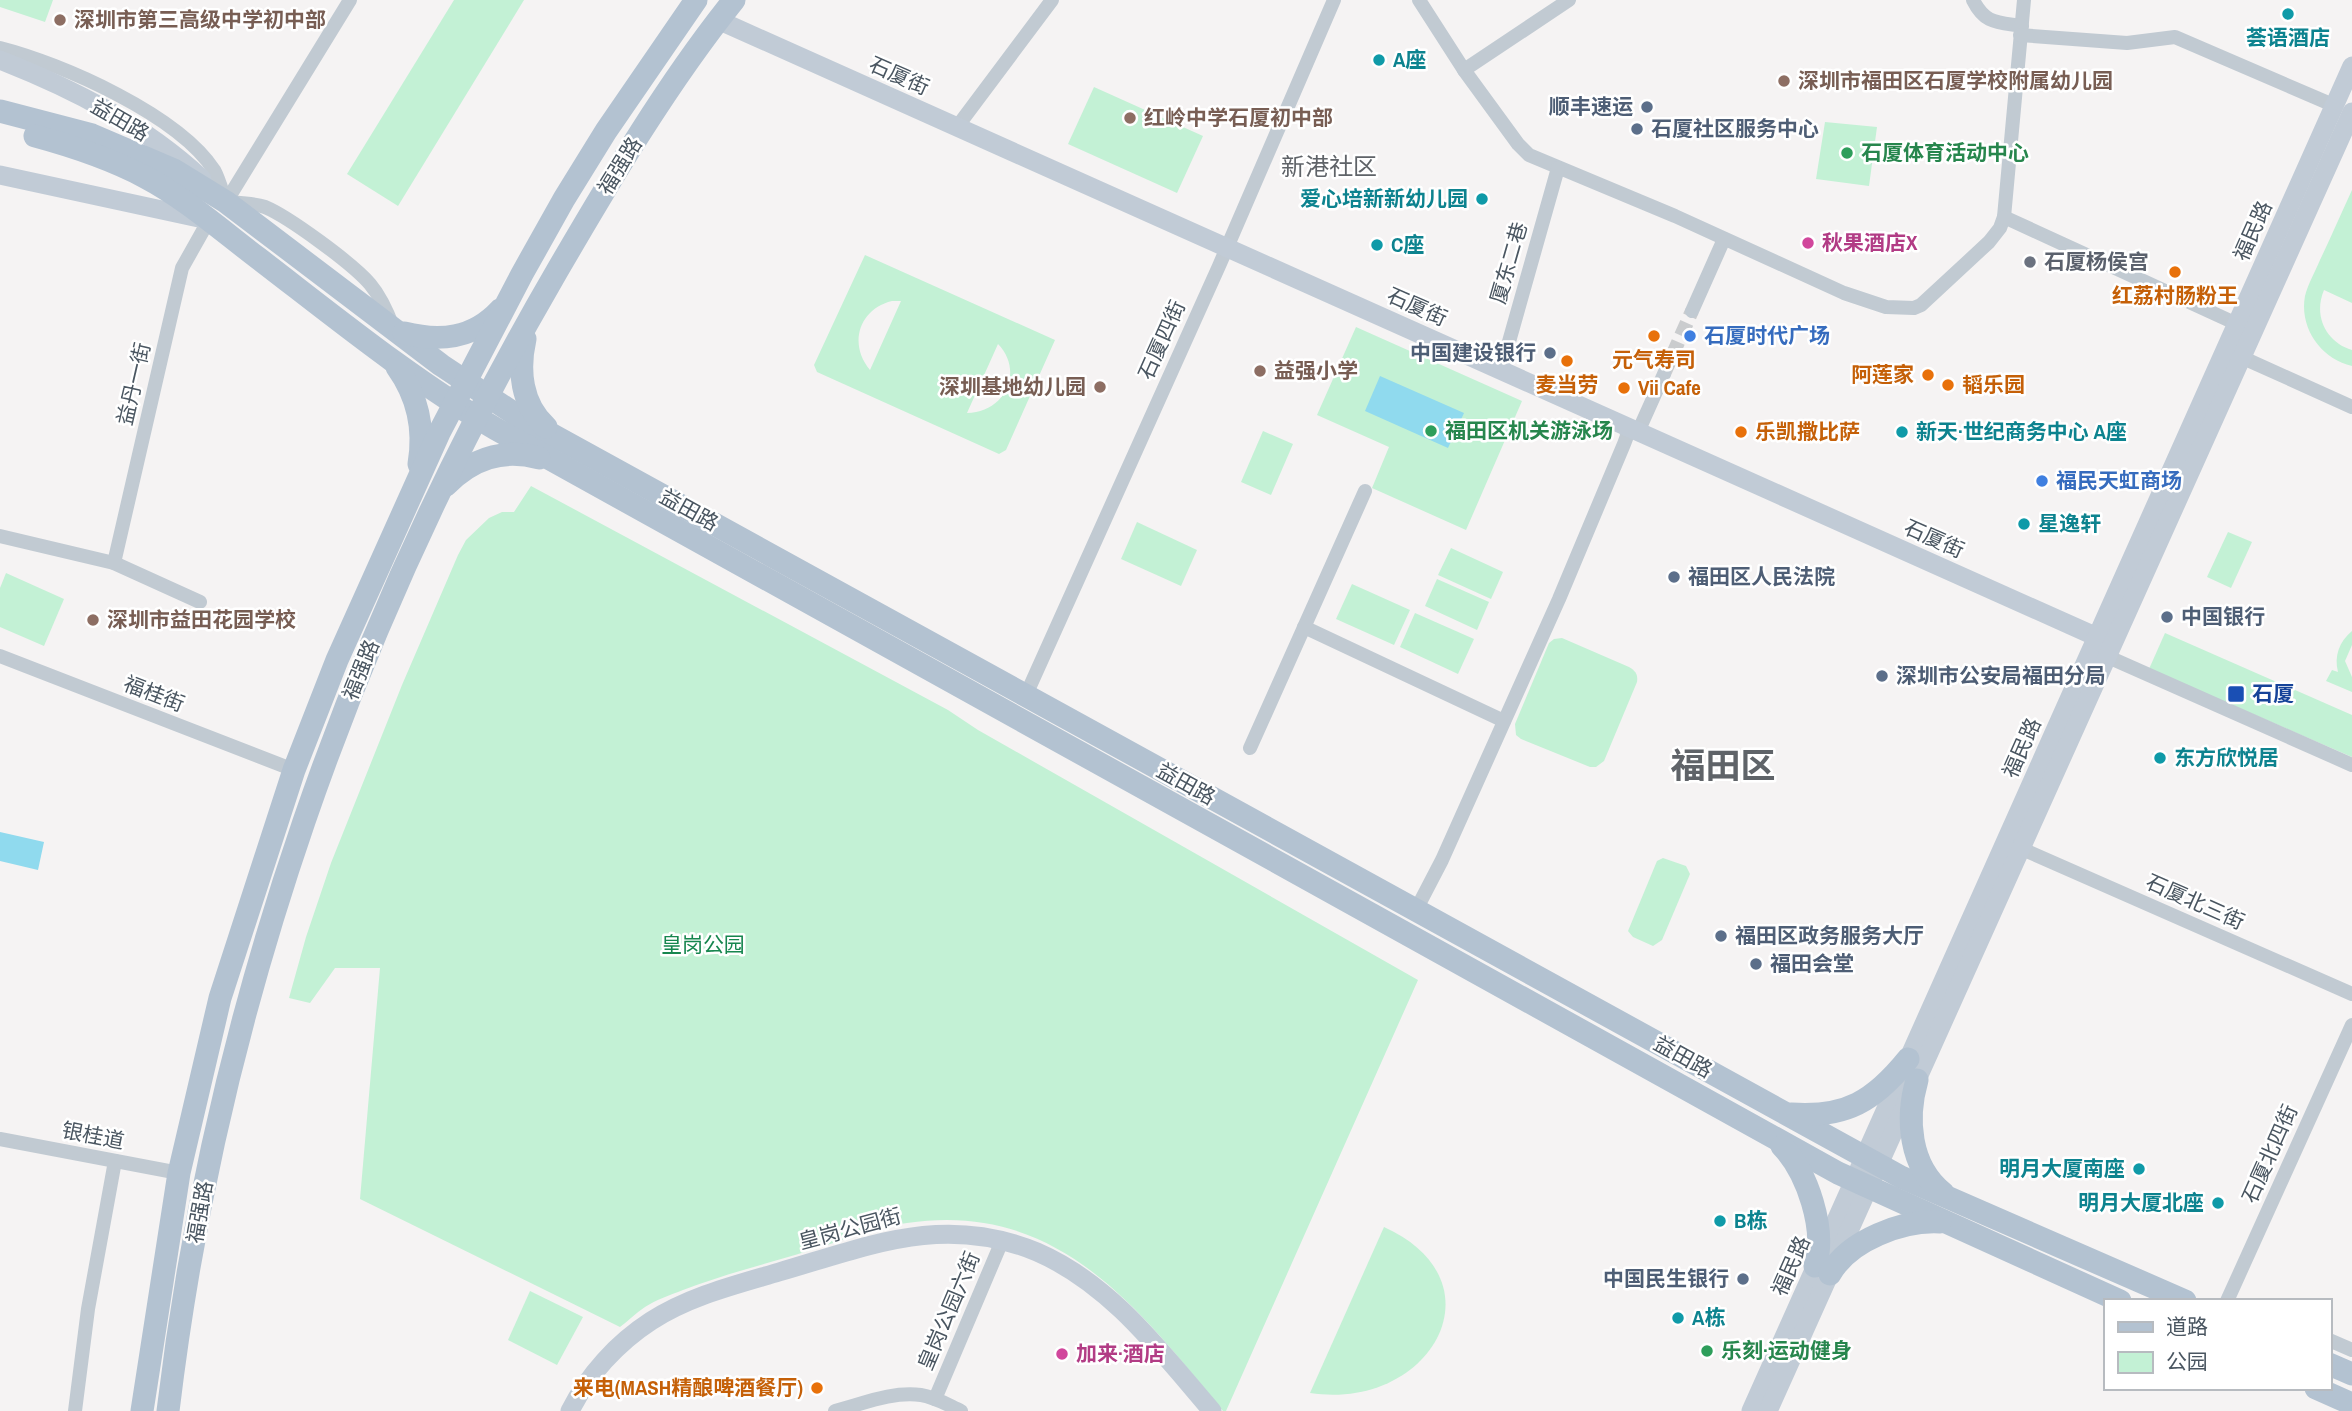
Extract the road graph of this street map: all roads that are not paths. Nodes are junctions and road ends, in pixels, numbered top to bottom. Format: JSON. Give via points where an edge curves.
{"nodes":[{"id":1,"x":350,"y":0,"type":"edge"},
{"id":2,"x":696,"y":0,"type":"edge"},
{"id":3,"x":734,"y":0,"type":"edge"},
{"id":4,"x":1052,"y":0,"type":"edge"},
{"id":5,"x":1334,"y":0,"type":"edge"},
{"id":6,"x":1419,"y":0,"type":"edge"},
{"id":7,"x":1569,"y":0,"type":"edge"},
{"id":8,"x":1973,"y":0,"type":"edge"},
{"id":9,"x":2024,"y":0,"type":"edge"},
{"id":10,"x":718,"y":20,"type":"junction"},
{"id":11,"x":2021,"y":30,"type":"junction"},
{"id":12,"x":0,"y":48,"type":"edge"},
{"id":13,"x":0,"y":60,"type":"edge"},
{"id":14,"x":2352,"y":66,"type":"edge"},
{"id":15,"x":1464,"y":70,"type":"junction"},
{"id":16,"x":2343,"y":108,"type":"edge"},
{"id":17,"x":0,"y":111,"type":"edge"},
{"id":18,"x":0,"y":127,"type":"edge"},
{"id":19,"x":957,"y":127,"type":"junction"},
{"id":20,"x":1558,"y":168,"type":"junction"},
{"id":21,"x":0,"y":175,"type":"edge"},
{"id":22,"x":226,"y":202,"type":"junction"},
{"id":23,"x":2004,"y":217,"type":"junction"},
{"id":24,"x":209,"y":220,"type":"junction"},
{"id":25,"x":1724,"y":239,"type":"junction"},
{"id":26,"x":1227,"y":247,"type":"junction"},
{"id":27,"x":511,"y":297,"type":"junction"},
{"id":28,"x":1692,"y":311,"type":"tunnel mouth"},
{"id":29,"x":533,"y":312,"type":"junction"},
{"id":30,"x":2237,"y":324,"type":"junction"},
{"id":31,"x":394,"y":331,"type":"junction"},
{"id":32,"x":2241,"y":357,"type":"junction"},
{"id":33,"x":391,"y":359,"type":"junction"},
{"id":34,"x":1501,"y":370,"type":"junction"},
{"id":35,"x":1664,"y":374,"type":"tunnel mouth"},
{"id":36,"x":466,"y":382,"type":"junction"},
{"id":37,"x":488,"y":396,"type":"junction"},
{"id":38,"x":454,"y":404,"type":"junction"},
{"id":39,"x":2352,"y":407,"type":"edge"},
{"id":40,"x":476,"y":417,"type":"junction"},
{"id":41,"x":1632,"y":429,"type":"junction"},
{"id":42,"x":556,"y":437,"type":"junction"},
{"id":43,"x":555,"y":462,"type":"junction"},
{"id":44,"x":417,"y":481,"type":"junction"},
{"id":45,"x":1365,"y":491,"type":"dead end"},
{"id":46,"x":436,"y":495,"type":"junction"},
{"id":47,"x":0,"y":536,"type":"edge"},
{"id":48,"x":114,"y":563,"type":"junction"},
{"id":49,"x":200,"y":601,"type":"dead end"},
{"id":50,"x":1304,"y":627,"type":"junction"},
{"id":51,"x":2096,"y":637,"type":"junction"},
{"id":52,"x":0,"y":656,"type":"edge"},
{"id":53,"x":2106,"y":656,"type":"junction"},
{"id":54,"x":1026,"y":695,"type":"junction"},
{"id":55,"x":1504,"y":721,"type":"junction"},
{"id":56,"x":1250,"y":748,"type":"dead end"},
{"id":57,"x":2352,"y":765,"type":"edge"},
{"id":58,"x":293,"y":771,"type":"junction"},
{"id":59,"x":2020,"y":848,"type":"junction"},
{"id":60,"x":1416,"y":911,"type":"junction"},
{"id":61,"x":2352,"y":994,"type":"edge"},
{"id":62,"x":2352,"y":1025,"type":"edge"},
{"id":63,"x":1912,"y":1069,"type":"junction"},
{"id":64,"x":1786,"y":1114,"type":"junction"},
{"id":65,"x":1769,"y":1135,"type":"junction"},
{"id":66,"x":0,"y":1139,"type":"edge"},
{"id":67,"x":115,"y":1161,"type":"junction"},
{"id":68,"x":1871,"y":1161,"type":"junction"},
{"id":69,"x":179,"y":1173,"type":"junction"},
{"id":70,"x":1861,"y":1185,"type":"junction"},
{"id":71,"x":1951,"y":1199,"type":"junction"},
{"id":72,"x":1945,"y":1223,"type":"junction"},
{"id":73,"x":1002,"y":1241,"type":"junction"},
{"id":74,"x":1823,"y":1270,"type":"junction"},
{"id":75,"x":2116,"y":1299,"type":"edge"},
{"id":76,"x":2180,"y":1299,"type":"edge"},
{"id":77,"x":2231,"y":1299,"type":"edge"},
{"id":78,"x":2331,"y":1341,"type":"edge"},
{"id":79,"x":2352,"y":1350,"type":"edge"},
{"id":80,"x":2331,"y":1365,"type":"edge"},
{"id":81,"x":2352,"y":1374,"type":"edge"},
{"id":82,"x":2320,"y":1390,"type":"edge"},
{"id":83,"x":935,"y":1399,"type":"junction"},
{"id":84,"x":2352,"y":1404,"type":"edge"},
{"id":85,"x":75,"y":1411,"type":"edge"},
{"id":86,"x":142,"y":1411,"type":"edge"},
{"id":87,"x":168,"y":1411,"type":"edge"},
{"id":88,"x":570,"y":1411,"type":"edge"},
{"id":89,"x":835,"y":1411,"type":"edge"},
{"id":90,"x":961,"y":1411,"type":"edge"},
{"id":91,"x":1212,"y":1411,"type":"edge"},
{"id":92,"x":1751,"y":1411,"type":"edge"},
{"id":93,"x":1768,"y":1411,"type":"edge"}],
"edges":[{"from":1,"to":22,"type":"street"},
{"from":2,"to":27,"type":"main road","name":"福强路","via":[[571,187]]},
{"from":3,"to":10,"type":"main road","name":"福强路"},
{"from":4,"to":19,"type":"street"},
{"from":5,"to":26,"type":"street","name":"石厦四街"},
{"from":6,"to":15,"type":"street"},
{"from":7,"to":15,"type":"street"},
{"from":8,"to":11,"type":"street","via":[[1990,20]]},
{"from":9,"to":11,"type":"street"},
{"from":10,"to":19,"type":"main road","name":"石厦街"},
{"from":10,"to":29,"type":"main road","name":"福强路","via":[[609,184]]},
{"from":11,"to":16,"type":"street","via":[[2127,43],[2175,37]]},
{"from":11,"to":23,"type":"street"},
{"from":12,"to":22,"type":"street","via":[[83,78],[181,135],[215,172]]},
{"from":13,"to":22,"type":"main road","name":"益田路","via":[[100,106],[146,133]]},
{"from":14,"to":16,"type":"main road","name":"福民路"},
{"from":15,"to":20,"type":"street","via":[[1518,144],[1536,159]]},
{"from":16,"to":30,"type":"main road","name":"福民路"},
{"from":16,"to":32,"type":"main road","name":"福民路"},
{"from":17,"to":22,"type":"main road","name":"益田路","via":[[132,150]]},
{"from":18,"to":24,"type":"main road","name":"益田路","via":[[63,144],[145,177]]},
{"from":19,"to":26,"type":"main road","name":"石厦街"},
{"from":20,"to":25,"type":"street"},
{"from":20,"to":34,"type":"street","name":"厦东二巷"},
{"from":21,"to":24,"type":"main road","name":"益田路"},
{"from":22,"to":31,"type":"main road","name":"益田路"},
{"from":23,"to":25,"type":"street","via":[[1982,250],[1914,308],[1869,303]]},
{"from":23,"to":30,"type":"street"},
{"from":24,"to":33,"type":"main road","name":"益田路"},
{"from":24,"to":48,"type":"street","name":"益丹一街","via":[[182,268]]},
{"from":25,"to":28,"type":"street"},
{"from":26,"to":34,"type":"main road","name":"石厦街"},
{"from":26,"to":54,"type":"street","name":"石厦四街"},
{"from":27,"to":31,"type":"main road","via":[[488,322],[456,337],[436,339]]},
{"from":27,"to":36,"type":"main road","name":"福强路"},
{"from":29,"to":37,"type":"main road","name":"福强路"},
{"from":29,"to":42,"type":"main road","via":[[524,342],[523,387],[538,421]]},
{"from":30,"to":51,"type":"main road","name":"福民路"},
{"from":31,"to":36,"type":"main road","name":"益田路"},
{"from":32,"to":39,"type":"street"},
{"from":32,"to":53,"type":"main road","name":"福民路"},
{"from":33,"to":38,"type":"main road","name":"益田路"},
{"from":33,"to":44,"type":"main road","via":[[415,400],[421,438]]},
{"from":34,"to":41,"type":"main road","name":"石厦街"},
{"from":35,"to":41,"type":"street"},
{"from":36,"to":37,"type":"main road","name":"益田路"},
{"from":36,"to":38,"type":"main road","name":"福强路"},
{"from":37,"to":40,"type":"main road","name":"福强路"},
{"from":37,"to":42,"type":"main road","name":"益田路"},
{"from":38,"to":40,"type":"main road","name":"益田路"},
{"from":38,"to":44,"type":"main road","name":"福强路"},
{"from":40,"to":43,"type":"main road","name":"益田路"},
{"from":40,"to":46,"type":"main road","name":"福强路"},
{"from":41,"to":51,"type":"main road","name":"石厦街"},
{"from":41,"to":55,"type":"street"},
{"from":42,"to":54,"type":"main road","name":"益田路"},
{"from":43,"to":46,"type":"main road","via":[[530,455],[487,458],[466,466]]},
{"from":43,"to":65,"type":"main road","name":"益田路"},
{"from":44,"to":58,"type":"main road","name":"福强路"},
{"from":45,"to":50,"type":"street"},
{"from":46,"to":87,"type":"main road","name":"福强路","via":[[318,778],[257,965],[212,1141]]},
{"from":47,"to":48,"type":"street"},
{"from":48,"to":49,"type":"street"},
{"from":50,"to":55,"type":"street"},
{"from":50,"to":56,"type":"street"},
{"from":51,"to":63,"type":"main road","name":"福民路"},
{"from":52,"to":58,"type":"street","name":"福桂街"},
{"from":53,"to":57,"type":"street"},
{"from":53,"to":59,"type":"main road","name":"福民路"},
{"from":54,"to":60,"type":"main road","name":"益田路"},
{"from":55,"to":60,"type":"street"},
{"from":58,"to":69,"type":"main road","name":"福强路","via":[[220,998]]},
{"from":59,"to":61,"type":"street","name":"石厦北三街"},
{"from":59,"to":63,"type":"main road","name":"福民路"},
{"from":60,"to":64,"type":"main road","name":"益田路"},
{"from":62,"to":77,"type":"street","name":"石厦北四街"},
{"from":63,"to":64,"type":"main road","via":[[1854,1106],[1836,1112]]},
{"from":63,"to":68,"type":"main road","name":"福民路"},
{"from":63,"to":71,"type":"main road","via":[[1914,1145],[1929,1179]]},
{"from":64,"to":68,"type":"main road","name":"益田路"},
{"from":65,"to":70,"type":"main road","name":"益田路"},
{"from":65,"to":74,"type":"main road","via":[[1790,1154],[1807,1188]]},
{"from":66,"to":67,"type":"street","name":"银桂道"},
{"from":67,"to":69,"type":"street","name":"银桂道"},
{"from":67,"to":85,"type":"street"},
{"from":68,"to":70,"type":"main road","name":"福民路"},
{"from":68,"to":71,"type":"main road","name":"益田路"},
{"from":69,"to":86,"type":"main road","name":"福强路"},
{"from":70,"to":72,"type":"main road","name":"益田路"},
{"from":70,"to":74,"type":"main road","name":"福民路"},
{"from":71,"to":76,"type":"main road","name":"益田路"},
{"from":72,"to":74,"type":"main road","via":[[1918,1223],[1867,1241]]},
{"from":72,"to":75,"type":"main road","name":"益田路"},
{"from":73,"to":83,"type":"street","name":"皇岗公园六街"},
{"from":73,"to":88,"type":"main road","name":"皇岗公园街","via":[[952,1234],[892,1239],[698,1298],[652,1320],[622,1343],[592,1376]]},
{"from":73,"to":91,"type":"main road","name":"皇岗公园街","via":[[1051,1259],[1109,1299]]},
{"from":74,"to":92,"type":"main road","name":"福民路"},
{"from":74,"to":93,"type":"main road","name":"福民路"},
{"from":78,"to":79,"type":"street"},
{"from":80,"to":81,"type":"main road"},
{"from":82,"to":84,"type":"main road"},
{"from":83,"to":89,"type":"street","via":[[892,1396]]},
{"from":83,"to":90,"type":"street"}]}
